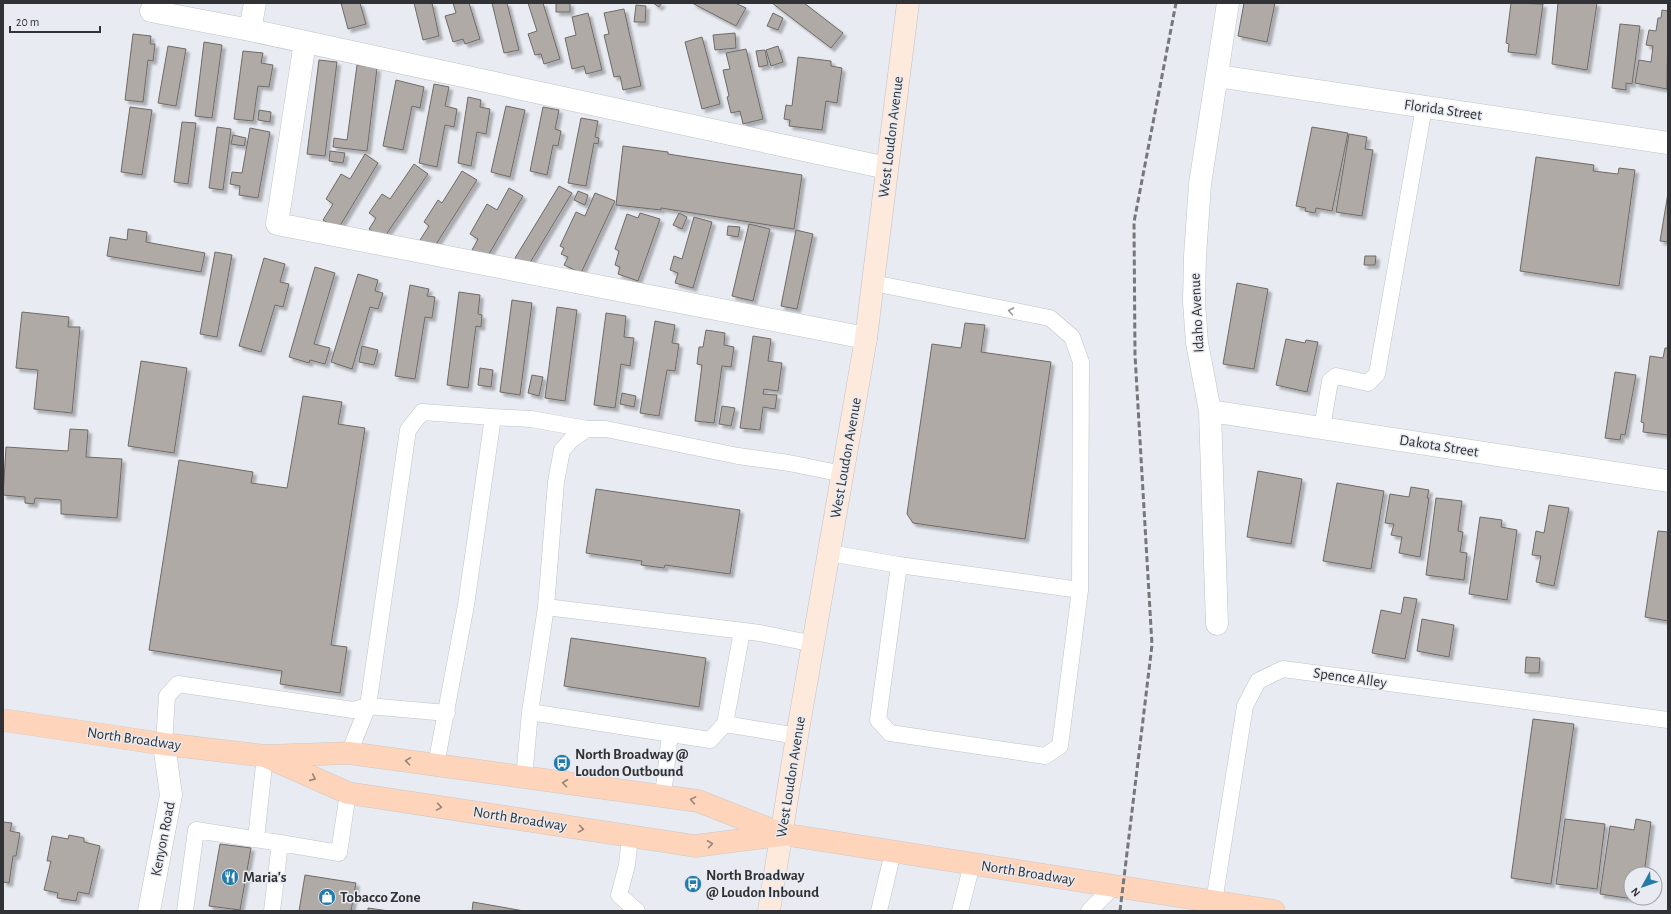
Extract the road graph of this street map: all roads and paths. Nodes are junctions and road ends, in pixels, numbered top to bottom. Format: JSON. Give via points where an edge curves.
{"nodes":[{"id":1,"x":255,"y":3,"type":"edge"},
{"id":2,"x":908,"y":3,"type":"edge"},
{"id":3,"x":1228,"y":3,"type":"edge"},
{"id":4,"x":151,"y":11,"type":"dead end"},
{"id":5,"x":250,"y":30,"type":"junction"},
{"id":6,"x":305,"y":42,"type":"junction"},
{"id":7,"x":1218,"y":76,"type":"junction"},
{"id":8,"x":1424,"y":107,"type":"junction"},
{"id":9,"x":1668,"y":143,"type":"edge"},
{"id":10,"x":887,"y":168,"type":"junction"},
{"id":11,"x":873,"y":283,"type":"junction"},
{"id":12,"x":866,"y":338,"type":"junction"},
{"id":13,"x":1210,"y":411,"type":"junction"},
{"id":14,"x":493,"y":417,"type":"junction"},
{"id":15,"x":1322,"y":428,"type":"junction"},
{"id":16,"x":587,"y":429,"type":"junction"},
{"id":17,"x":843,"y":474,"type":"junction"},
{"id":18,"x":1668,"y":481,"type":"edge"},
{"id":19,"x":830,"y":552,"type":"junction"},
{"id":20,"x":899,"y":565,"type":"junction"},
{"id":21,"x":1080,"y":590,"type":"junction"},
{"id":22,"x":546,"y":608,"type":"junction"},
{"id":23,"x":1217,"y":624,"type":"dead end"},
{"id":24,"x":742,"y":631,"type":"junction"},
{"id":25,"x":814,"y":644,"type":"junction"},
{"id":26,"x":368,"y":706,"type":"junction"},
{"id":27,"x":530,"y":712,"type":"junction"},
{"id":28,"x":447,"y":713,"type":"junction"},
{"id":29,"x":3,"y":720,"type":"edge"},
{"id":30,"x":1668,"y":720,"type":"edge"},
{"id":31,"x":725,"y":724,"type":"junction"},
{"id":32,"x":670,"y":734,"type":"junction"},
{"id":33,"x":797,"y":736,"type":"junction"},
{"id":34,"x":164,"y":744,"type":"junction"},
{"id":35,"x":349,"y":754,"type":"junction"},
{"id":36,"x":265,"y":756,"type":"junction"},
{"id":37,"x":436,"y":765,"type":"junction"},
{"id":38,"x":524,"y":778,"type":"junction"},
{"id":39,"x":348,"y":793,"type":"junction"},
{"id":40,"x":662,"y":796,"type":"junction"},
{"id":41,"x":782,"y":834,"type":"junction"},
{"id":42,"x":630,"y":836,"type":"junction"},
{"id":43,"x":256,"y":839,"type":"junction"},
{"id":44,"x":280,"y":843,"type":"junction"},
{"id":45,"x":893,"y":852,"type":"junction"},
{"id":46,"x":972,"y":864,"type":"junction"},
{"id":47,"x":1114,"y":886,"type":"junction"},
{"id":48,"x":1214,"y":902,"type":"junction"},
{"id":49,"x":149,"y":911,"type":"edge"},
{"id":50,"x":185,"y":911,"type":"edge"},
{"id":51,"x":272,"y":911,"type":"edge"},
{"id":52,"x":637,"y":911,"type":"edge"},
{"id":53,"x":769,"y":911,"type":"edge"},
{"id":54,"x":878,"y":911,"type":"edge"},
{"id":55,"x":960,"y":911,"type":"edge"},
{"id":56,"x":1089,"y":911,"type":"edge"},
{"id":57,"x":1274,"y":911,"type":"edge"}],
"edges":[{"from":1,"to":5,"type":"street"},
{"from":2,"to":10,"type":"main road","name":"West Loudon Avenue"},
{"from":3,"to":7,"type":"street","name":"Idaho Avenue"},
{"from":4,"to":5,"type":"street"},
{"from":5,"to":6,"type":"street"},
{"from":6,"to":10,"type":"street"},
{"from":6,"to":12,"type":"street","via":[[277,224]]},
{"from":7,"to":8,"type":"street","name":"Florida Street"},
{"from":7,"to":13,"type":"street","name":"Idaho Avenue","via":[[1200,184],[1195,256],[1194,302],[1197,343]]},
{"from":8,"to":9,"type":"street","name":"Florida Street"},
{"from":8,"to":15,"type":"lane","via":[[1377,374],[1368,383],[1336,376],[1330,381]]},
{"from":10,"to":11,"type":"main road","name":"West Loudon Avenue"},
{"from":11,"to":12,"type":"main road","name":"West Loudon Avenue"},
{"from":21,"to":11,"type":"lane","one_way":true,"via":[[1081,362],[1072,337],[1050,318]]},
{"from":12,"to":17,"type":"main road","name":"West Loudon Avenue"},
{"from":13,"to":15,"type":"street","name":"Dakota Street"},
{"from":13,"to":23,"type":"street","name":"Idaho Avenue"},
{"from":14,"to":16,"type":"lane","via":[[531,419]]},
{"from":14,"to":26,"type":"lane","via":[[422,412],[408,430]]},
{"from":14,"to":28,"type":"lane","via":[[466,604]]},
{"from":15,"to":18,"type":"street","name":"Dakota Street"},
{"from":16,"to":17,"type":"lane","via":[[606,429]]},
{"from":16,"to":22,"type":"lane","via":[[562,450],[556,482]]},
{"from":17,"to":19,"type":"main road","name":"West Loudon Avenue"},
{"from":19,"to":20,"type":"lane"},
{"from":19,"to":25,"type":"main road","name":"West Loudon Avenue"},
{"from":20,"to":21,"type":"lane"},
{"from":20,"to":21,"type":"lane","via":[[878,720],[890,733],[1045,756],[1060,746]]},
{"from":22,"to":24,"type":"lane"},
{"from":22,"to":27,"type":"lane"},
{"from":24,"to":25,"type":"lane"},
{"from":24,"to":31,"type":"lane"},
{"from":25,"to":33,"type":"main road","name":"West Loudon Avenue"},
{"from":26,"to":28,"type":"lane"},
{"from":26,"to":34,"type":"lane","via":[[353,710],[178,684],[167,696]]},
{"from":26,"to":35,"type":"lane"},
{"from":27,"to":32,"type":"lane"},
{"from":27,"to":38,"type":"lane"},
{"from":28,"to":37,"type":"lane"},
{"from":29,"to":34,"type":"main road","name":"North Broadway"},
{"from":30,"to":48,"type":"lane","name":"Spence Alley","via":[[1283,669],[1258,681],[1246,706]]},
{"from":31,"to":32,"type":"lane","via":[[710,740]]},
{"from":31,"to":33,"type":"lane"},
{"from":32,"to":40,"type":"lane"},
{"from":33,"to":41,"type":"main road","name":"West Loudon Avenue"},
{"from":34,"to":36,"type":"main road","name":"North Broadway"},
{"from":34,"to":49,"type":"street","name":"Kenyon Road","via":[[171,795]]},
{"from":35,"to":36,"type":"main road","name":"North Broadway"},
{"from":37,"to":35,"type":"main road","name":"North Broadway","one_way":true},
{"from":36,"to":39,"type":"main road","name":"North Broadway","one_way":true},
{"from":36,"to":43,"type":"lane"},
{"from":37,"to":38,"type":"main road","name":"North Broadway"},
{"from":40,"to":38,"type":"main road","name":"North Broadway","one_way":true},
{"from":39,"to":42,"type":"main road","name":"North Broadway","one_way":true},
{"from":39,"to":44,"type":"lane","via":[[339,853]]},
{"from":41,"to":40,"type":"main road","name":"North Broadway","one_way":true,"via":[[698,801]]},
{"from":42,"to":41,"type":"main road","name":"North Broadway","one_way":true,"via":[[695,846]]},
{"from":41,"to":45,"type":"main road","name":"North Broadway"},
{"from":41,"to":53,"type":"main road","name":"West Loudon Avenue"},
{"from":42,"to":52,"type":"lane","via":[[620,895]]},
{"from":43,"to":44,"type":"lane"},
{"from":43,"to":50,"type":"lane","via":[[196,830]]},
{"from":44,"to":51,"type":"lane"},
{"from":45,"to":46,"type":"main road","name":"North Broadway"},
{"from":45,"to":54,"type":"lane"},
{"from":46,"to":47,"type":"main road","name":"North Broadway"},
{"from":46,"to":55,"type":"lane"},
{"from":47,"to":48,"type":"main road","name":"North Broadway"},
{"from":47,"to":56,"type":"lane"},
{"from":48,"to":57,"type":"main road","name":"North Broadway"}]}
